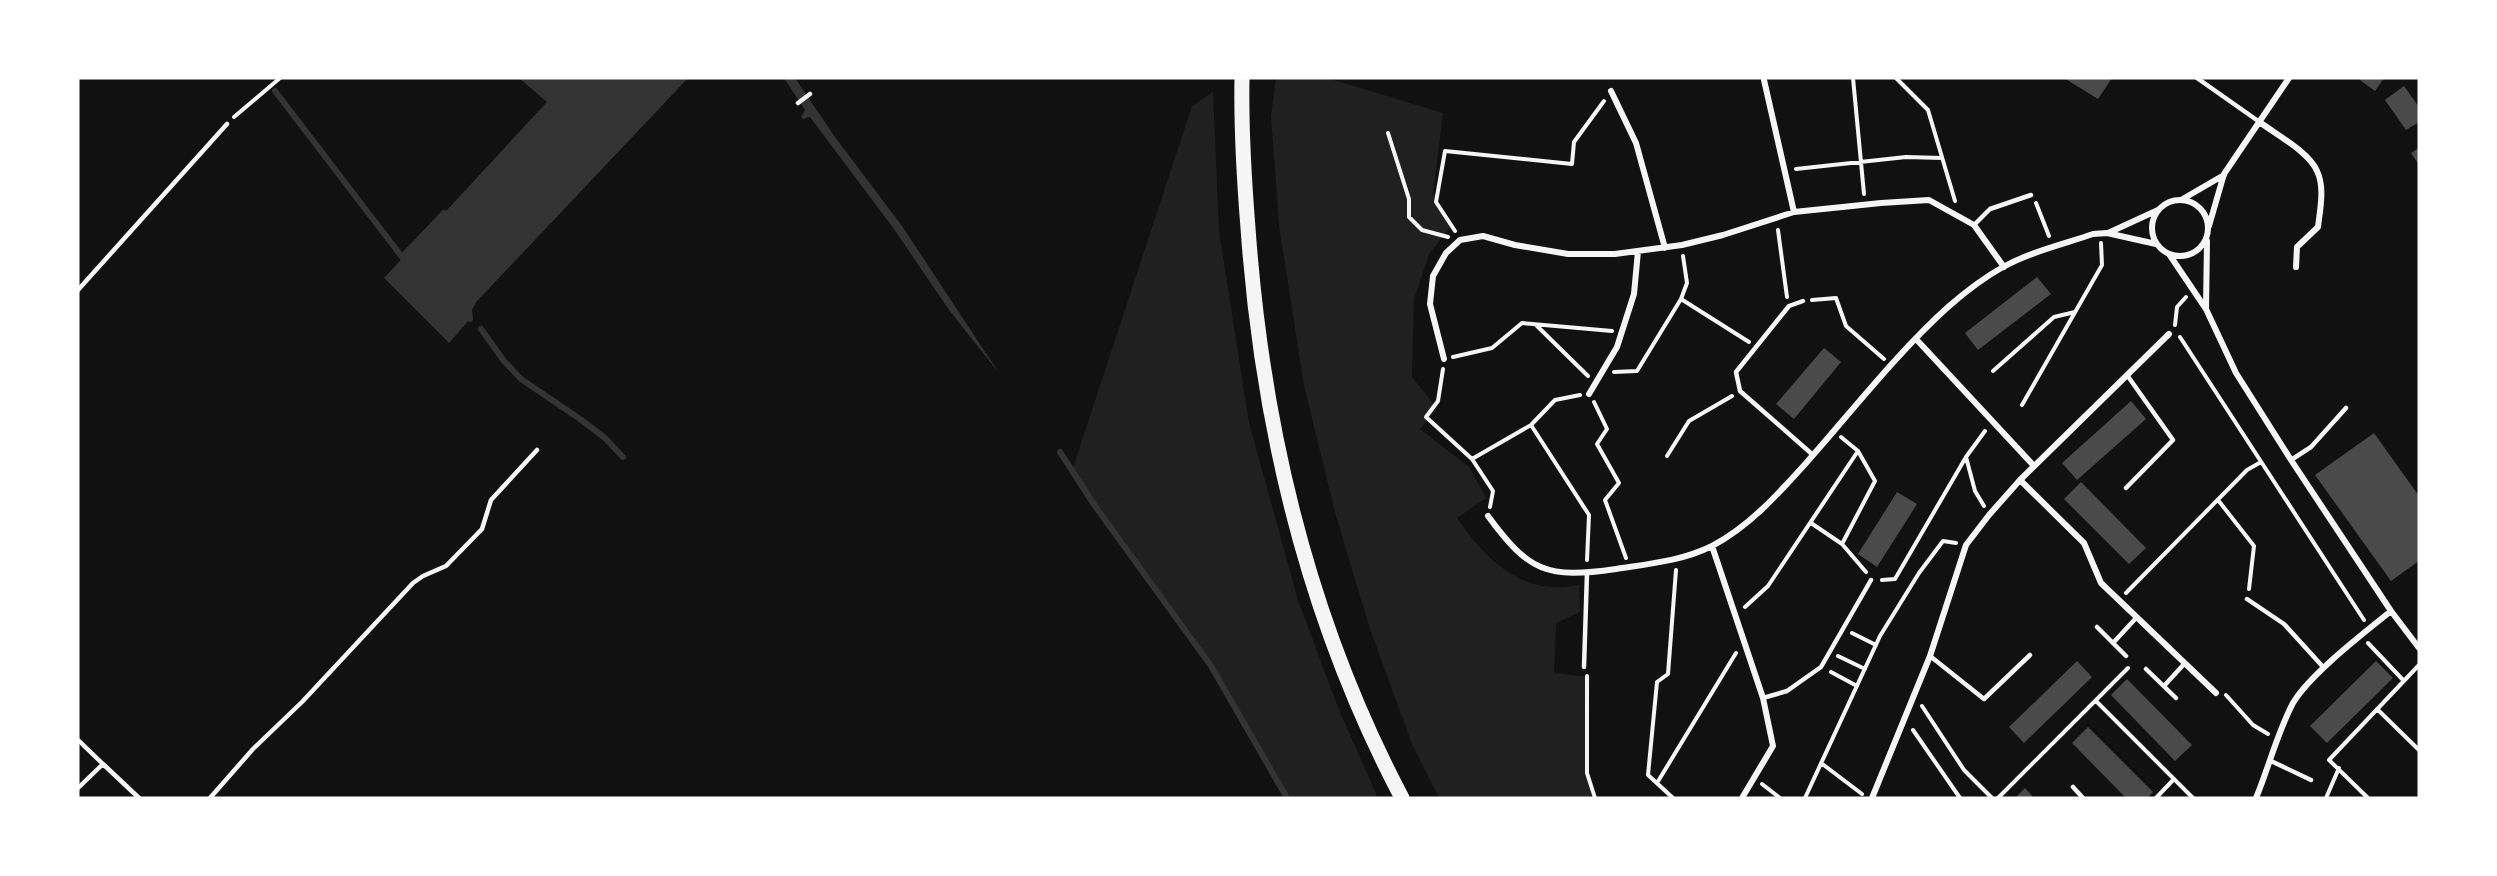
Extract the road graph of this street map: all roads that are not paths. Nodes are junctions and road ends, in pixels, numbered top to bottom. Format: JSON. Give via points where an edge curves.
{"nodes":[{"id":1,"x":1242,"y":78,"type":"edge"},
{"id":2,"x":2197,"y":78,"type":"edge"},
{"id":3,"x":2289,"y":78,"type":"edge"},
{"id":4,"x":1764,"y":80,"type":"dead end"},
{"id":5,"x":1611,"y":91,"type":"road end"},
{"id":6,"x":810,"y":94,"type":"dead end"},
{"id":7,"x":798,"y":102,"type":"dead end"},
{"id":8,"x":2261,"y":123,"type":"junction"},
{"id":9,"x":227,"y":124,"type":"road end"},
{"id":10,"x":2224,"y":174,"type":"junction"},
{"id":11,"x":2031,"y":195,"type":"road end"},
{"id":12,"x":2181,"y":200,"type":"junction"},
{"id":13,"x":2159,"y":210,"type":"junction"},
{"id":14,"x":1794,"y":213,"type":"junction"},
{"id":15,"x":1974,"y":225,"type":"junction"},
{"id":16,"x":2208,"y":228,"type":"junction"},
{"id":17,"x":2104,"y":233,"type":"junction"},
{"id":18,"x":2207,"y":237,"type":"junction"},
{"id":19,"x":2157,"y":244,"type":"junction"},
{"id":20,"x":1665,"y":248,"type":"junction"},
{"id":21,"x":1638,"y":251,"type":"junction"},
{"id":22,"x":2169,"y":254,"type":"junction"},
{"id":23,"x":2004,"y":267,"type":"junction"},
{"id":24,"x":2296,"y":267,"type":"dead end"},
{"id":25,"x":78,"y":290,"type":"edge"},
{"id":26,"x":1803,"y":301,"type":"road end"},
{"id":27,"x":2206,"y":309,"type":"junction"},
{"id":28,"x":2169,"y":334,"type":"dead end"},
{"id":29,"x":1916,"y":339,"type":"junction"},
{"id":30,"x":1444,"y":359,"type":"road end"},
{"id":31,"x":2127,"y":375,"type":"junction"},
{"id":32,"x":1589,"y":394,"type":"road end"},
{"id":33,"x":2346,"y":408,"type":"dead end"},
{"id":34,"x":537,"y":450,"type":"dead end"},
{"id":35,"x":1813,"y":455,"type":"junction"},
{"id":36,"x":2291,"y":460,"type":"junction"},
{"id":37,"x":2034,"y":466,"type":"junction"},
{"id":38,"x":2020,"y":480,"type":"junction"},
{"id":39,"x":2126,"y":488,"type":"dead end"},
{"id":40,"x":1488,"y":516,"type":"road end"},
{"id":41,"x":1712,"y":546,"type":"junction"},
{"id":42,"x":1587,"y":573,"type":"junction"},
{"id":43,"x":1871,"y":580,"type":"road end"},
{"id":44,"x":2247,"y":599,"type":"road end"},
{"id":45,"x":2391,"y":611,"type":"junction"},
{"id":46,"x":2137,"y":617,"type":"junction"},
{"id":47,"x":2097,"y":627,"type":"dead end"},
{"id":48,"x":2113,"y":643,"type":"junction"},
{"id":49,"x":2419,"y":648,"type":"edge"},
{"id":50,"x":2031,"y":655,"type":"dead end"},
{"id":51,"x":1930,"y":656,"type":"junction"},
{"id":52,"x":2126,"y":656,"type":"dead end"},
{"id":53,"x":2185,"y":663,"type":"junction"},
{"id":54,"x":1584,"y":667,"type":"road end"},
{"id":55,"x":2324,"y":668,"type":"junction"},
{"id":56,"x":2146,"y":669,"type":"dead end"},
{"id":57,"x":2164,"y":686,"type":"junction"},
{"id":58,"x":2216,"y":693,"type":"road end"},
{"id":59,"x":1763,"y":698,"type":"junction"},
{"id":60,"x":2176,"y":698,"type":"dead end"},
{"id":61,"x":78,"y":740,"type":"edge"},
{"id":62,"x":2271,"y":761,"type":"junction"},
{"id":63,"x":103,"y":764,"type":"junction"},
{"id":64,"x":2311,"y":780,"type":"dead end"},
{"id":65,"x":2073,"y":787,"type":"dead end"},
{"id":66,"x":78,"y":788,"type":"edge"},
{"id":67,"x":139,"y":798,"type":"edge"},
{"id":68,"x":210,"y":798,"type":"edge"},
{"id":69,"x":1402,"y":798,"type":"edge"},
{"id":70,"x":1742,"y":798,"type":"edge"},
{"id":71,"x":1872,"y":798,"type":"edge"},
{"id":72,"x":2084,"y":798,"type":"edge"},
{"id":73,"x":2256,"y":798,"type":"edge"}],
"edges":[{"from":1,"to":69,"type":"highway","via":[[1251,275],[1281,464],[1336,651]]},
{"from":2,"to":8,"type":"lane"},
{"from":3,"to":8,"type":"street"},
{"from":4,"to":14,"type":"street"},
{"from":5,"to":20,"type":"street","via":[[1636,144]]},
{"from":6,"to":7,"type":"lane"},
{"from":8,"to":10,"type":"street"},
{"from":8,"to":24,"type":"street","via":[[2301,152],[2318,171],[2318,227],[2297,247]]},
{"from":9,"to":25,"type":"lane"},
{"from":10,"to":12,"type":"street"},
{"from":10,"to":16,"type":"street"},
{"from":11,"to":15,"type":"lane","via":[[1990,209]]},
{"from":12,"to":13,"type":"street"},
{"from":12,"to":16,"type":"street","via":[[2203,211]]},
{"from":13,"to":17,"type":"street"},
{"from":13,"to":19,"type":"street","via":[[2152,226]]},
{"from":14,"to":15,"type":"street","via":[[1929,200]]},
{"from":14,"to":20,"type":"street"},
{"from":15,"to":23,"type":"street"},
{"from":16,"to":18,"type":"street"},
{"from":17,"to":19,"type":"street"},
{"from":17,"to":23,"type":"street"},
{"from":18,"to":22,"type":"street","via":[[2202,246],[2187,256]]},
{"from":18,"to":27,"type":"street"},
{"from":19,"to":22,"type":"street"},
{"from":20,"to":21,"type":"street"},
{"from":21,"to":30,"type":"street","via":[[1568,254],[1483,236],[1460,240],[1446,253],[1433,276],[1430,304]]},
{"from":21,"to":32,"type":"street","via":[[1634,294],[1617,347]]},
{"from":22,"to":27,"type":"street"},
{"from":23,"to":29,"type":"street","via":[[1950,306]]},
{"from":26,"to":35,"type":"lane","via":[[1789,306],[1736,372],[1740,391]]},
{"from":27,"to":36,"type":"street","via":[[2236,373]]},
{"from":28,"to":31,"type":"street"},
{"from":29,"to":35,"type":"street"},
{"from":29,"to":37,"type":"street"},
{"from":31,"to":37,"type":"street"},
{"from":31,"to":39,"type":"lane","via":[[2173,440]]},
{"from":33,"to":36,"type":"lane","via":[[2311,447]]},
{"from":34,"to":68,"type":"lane","via":[[491,500],[482,528],[446,566],[413,583]]},
{"from":35,"to":41,"type":"street","via":[[1775,497]]},
{"from":36,"to":45,"type":"street"},
{"from":37,"to":38,"type":"street"},
{"from":38,"to":46,"type":"street","via":[[2084,543],[2101,583]]},
{"from":38,"to":51,"type":"street","via":[[1966,545]]},
{"from":40,"to":42,"type":"street","via":[[1507,542],[1543,569]]},
{"from":41,"to":42,"type":"street","via":[[1676,560]]},
{"from":41,"to":59,"type":"street"},
{"from":42,"to":54,"type":"lane"},
{"from":43,"to":59,"type":"lane","via":[[1821,667],[1787,691]]},
{"from":44,"to":55,"type":"lane","via":[[2284,624]]},
{"from":45,"to":49,"type":"street"},
{"from":45,"to":55,"type":"street"},
{"from":46,"to":48,"type":"lane"},
{"from":46,"to":53,"type":"street"},
{"from":47,"to":48,"type":"lane"},
{"from":48,"to":52,"type":"lane"},
{"from":50,"to":51,"type":"lane","via":[[1984,699]]},
{"from":51,"to":71,"type":"street"},
{"from":53,"to":57,"type":"lane"},
{"from":53,"to":58,"type":"street"},
{"from":55,"to":62,"type":"street","via":[[2295,700]]},
{"from":56,"to":57,"type":"lane"},
{"from":57,"to":60,"type":"lane"},
{"from":59,"to":70,"type":"street","via":[[1773,746]]},
{"from":61,"to":63,"type":"lane"},
{"from":62,"to":64,"type":"lane"},
{"from":62,"to":73,"type":"street"},
{"from":63,"to":66,"type":"lane"},
{"from":63,"to":67,"type":"lane"},
{"from":65,"to":72,"type":"lane"}]}
